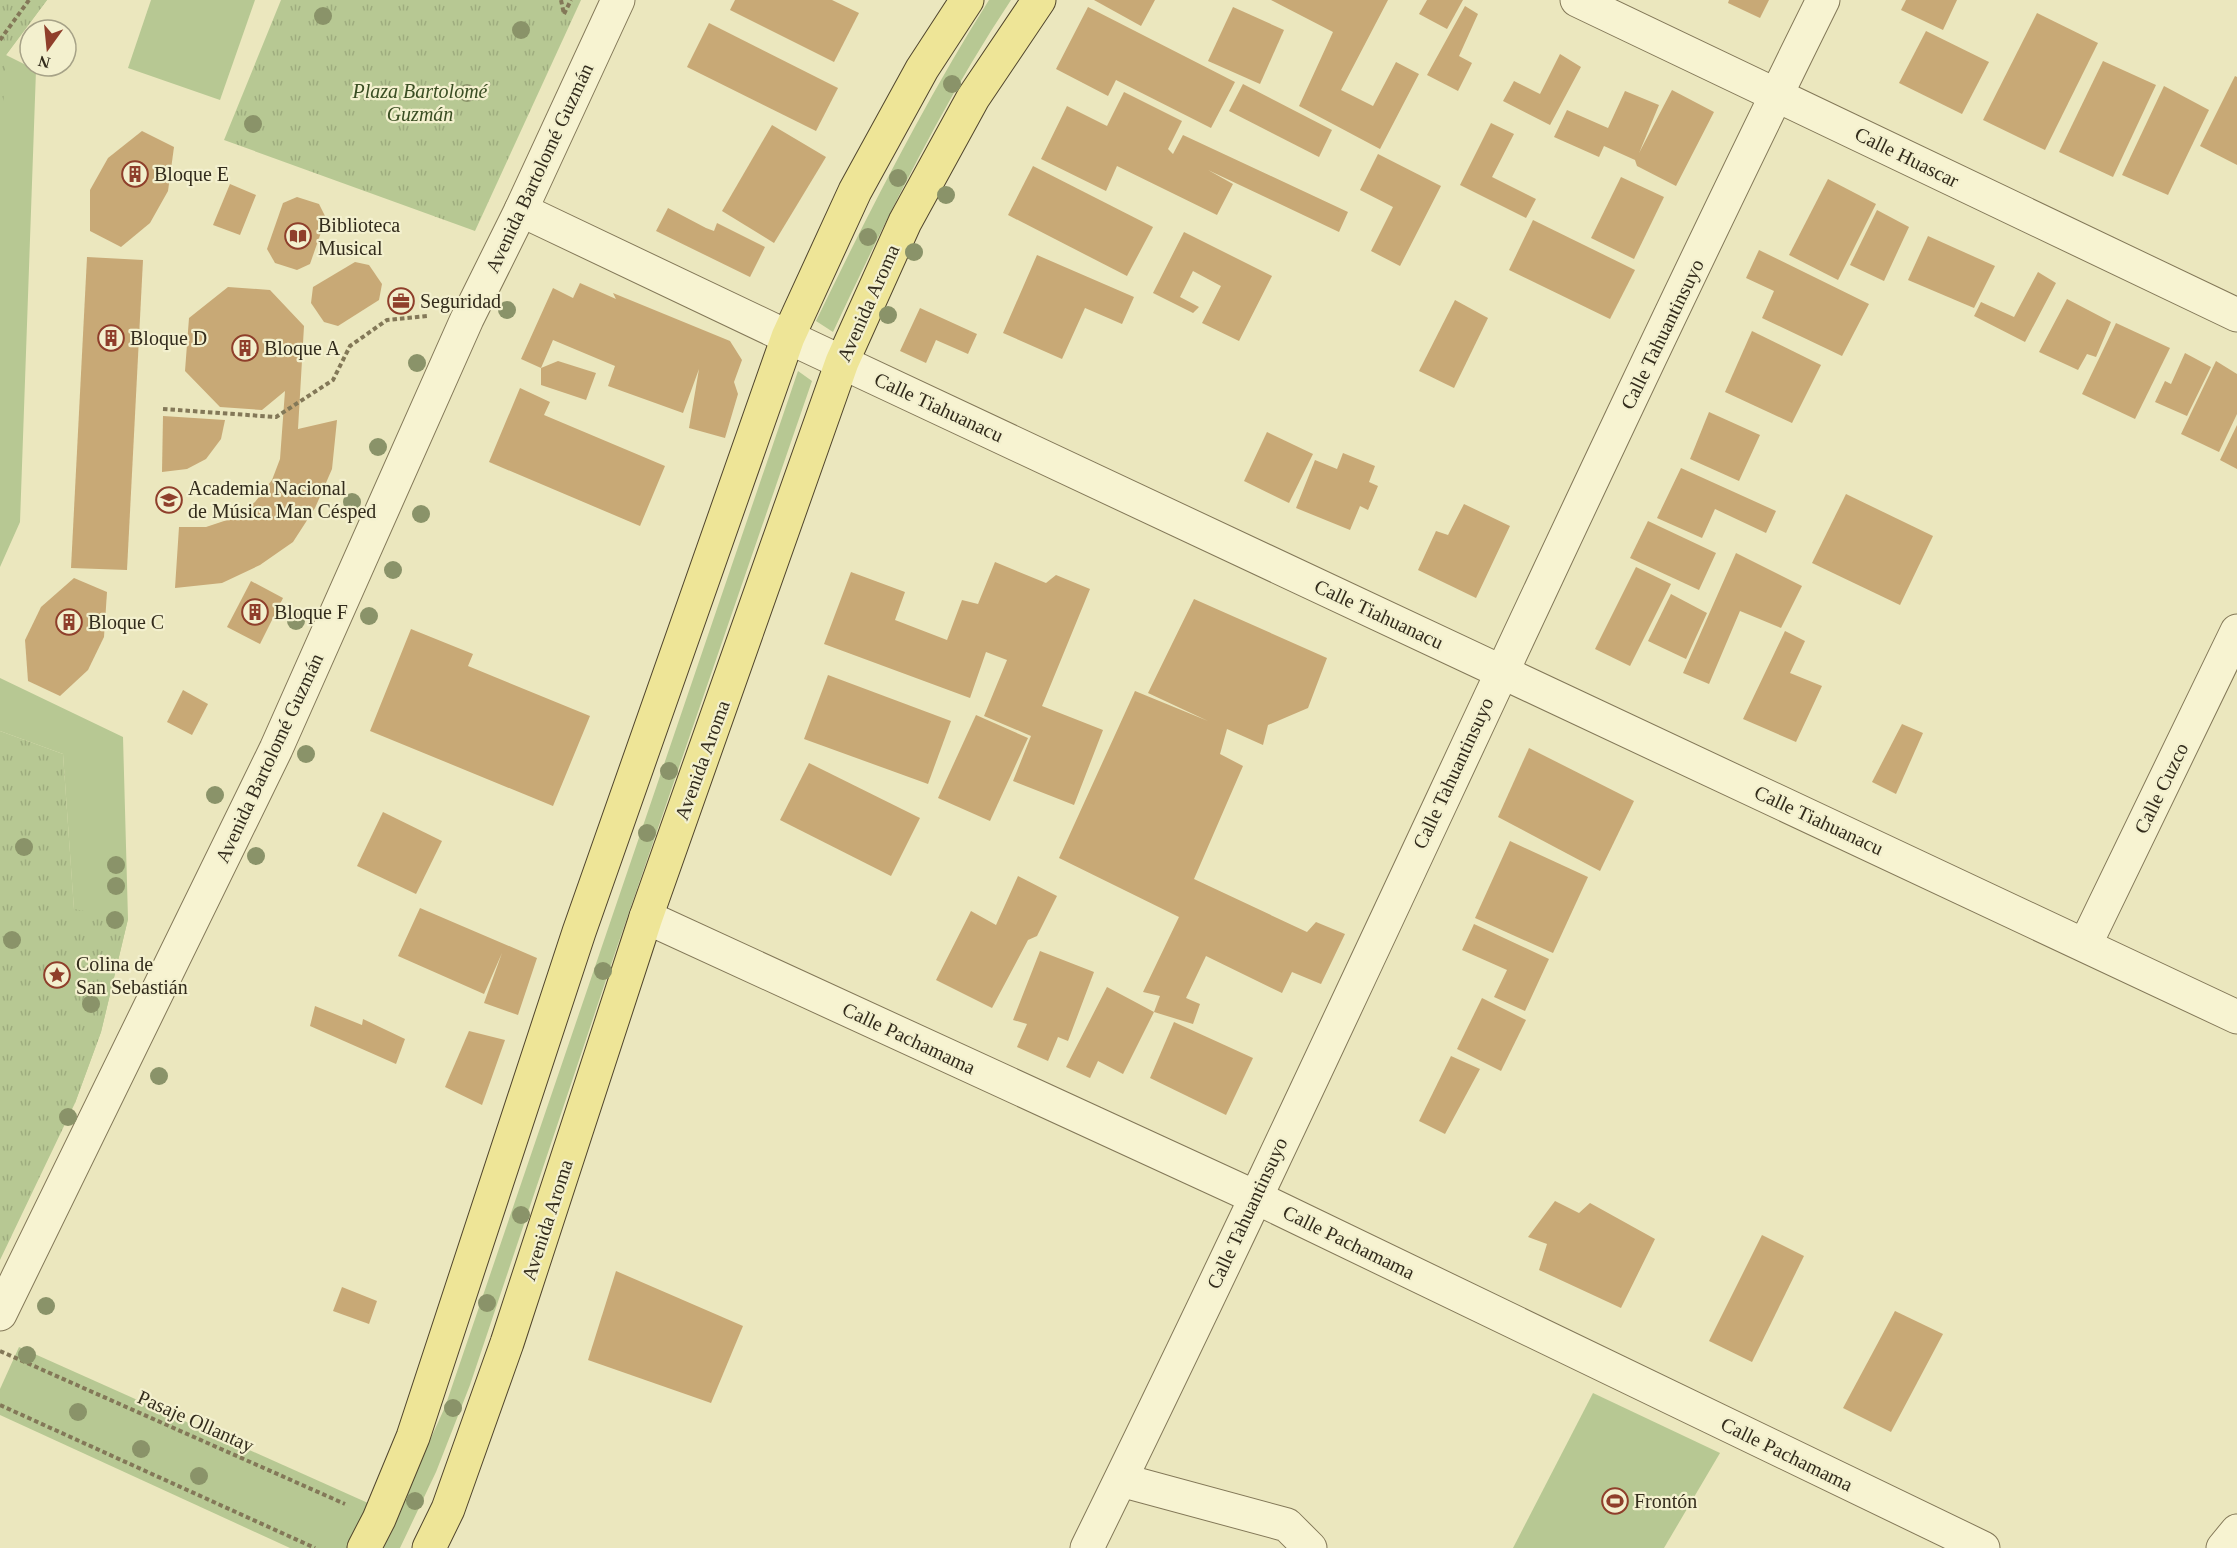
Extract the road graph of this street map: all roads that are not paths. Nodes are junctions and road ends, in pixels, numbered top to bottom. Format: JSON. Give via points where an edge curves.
{"nodes":[{"id":1,"x":618,"y":0,"type":"edge"},
{"id":2,"x":967,"y":0,"type":"edge"},
{"id":3,"x":1039,"y":0,"type":"edge"},
{"id":4,"x":1577,"y":0,"type":"edge"},
{"id":5,"x":1823,"y":0,"type":"edge"},
{"id":6,"x":1776,"y":95,"type":"junction"},
{"id":7,"x":521,"y":210,"type":"junction"},
{"id":8,"x":2237,"y":315,"type":"edge"},
{"id":9,"x":788,"y":337,"type":"junction"},
{"id":10,"x":842,"y":362,"type":"junction"},
{"id":11,"x":2237,"y":631,"type":"edge"},
{"id":12,"x":1501,"y":671,"type":"junction"},
{"id":13,"x":645,"y":917,"type":"junction"},
{"id":14,"x":2085,"y":945,"type":"junction"},
{"id":15,"x":2237,"y":1017,"type":"edge"},
{"id":16,"x":1255,"y":1197,"type":"junction"},
{"id":17,"x":0,"y":1314,"type":"edge"},
{"id":18,"x":1121,"y":1480,"type":"junction"},
{"id":19,"x":2237,"y":1531,"type":"edge"},
{"id":20,"x":364,"y":1548,"type":"edge"},
{"id":21,"x":429,"y":1548,"type":"edge"},
{"id":22,"x":1088,"y":1548,"type":"edge"},
{"id":23,"x":1310,"y":1548,"type":"edge"},
{"id":24,"x":1983,"y":1548,"type":"edge"},
{"id":25,"x":2223,"y":1548,"type":"edge"}],
"edges":[{"from":1,"to":7,"type":"street","name":"Avenida Bartolomé Guzmán"},
{"from":2,"to":9,"type":"main road","via":[[922,69],[855,191]]},
{"from":3,"to":10,"type":"main road","name":"Avenida Aroma","via":[[974,98],[905,222]]},
{"from":4,"to":6,"type":"street","name":"Calle Huascar"},
{"from":5,"to":6,"type":"street","name":"Calle Tahuantinsuyo"},
{"from":6,"to":8,"type":"street","name":"Calle Huascar"},
{"from":6,"to":12,"type":"street","name":"Calle Tahuantinsuyo"},
{"from":7,"to":9,"type":"street","name":"Calle Tiahuanacu"},
{"from":7,"to":17,"type":"street","name":"Avenida Bartolomé Guzmán","via":[[467,319],[276,749]]},
{"from":9,"to":10,"type":"street","name":"Calle Tiahuanacu"},
{"from":9,"to":20,"type":"main road","via":[[579,932],[413,1437]]},
{"from":10,"to":12,"type":"street","name":"Calle Tiahuanacu"},
{"from":10,"to":13,"type":"main road","name":"Avenida Aroma"},
{"from":11,"to":14,"type":"street","name":"Calle Cuzco"},
{"from":12,"to":14,"type":"street","name":"Calle Tiahuanacu"},
{"from":12,"to":16,"type":"street","name":"Calle Tahuantinsuyo"},
{"from":13,"to":16,"type":"street","name":"Calle Pachamama"},
{"from":13,"to":21,"type":"main road","name":"Avenida Aroma","via":[[507,1343],[448,1509]]},
{"from":14,"to":15,"type":"street","name":"Calle Tiahuanacu"},
{"from":16,"to":18,"type":"street","name":"Calle Tahuantinsuyo"},
{"from":16,"to":24,"type":"street","name":"Calle Pachamama"},
{"from":18,"to":22,"type":"street","name":"Calle Tahuantinsuyo"},
{"from":18,"to":23,"type":"street","via":[[1287,1525]]},
{"from":19,"to":25,"type":"street"}]}
